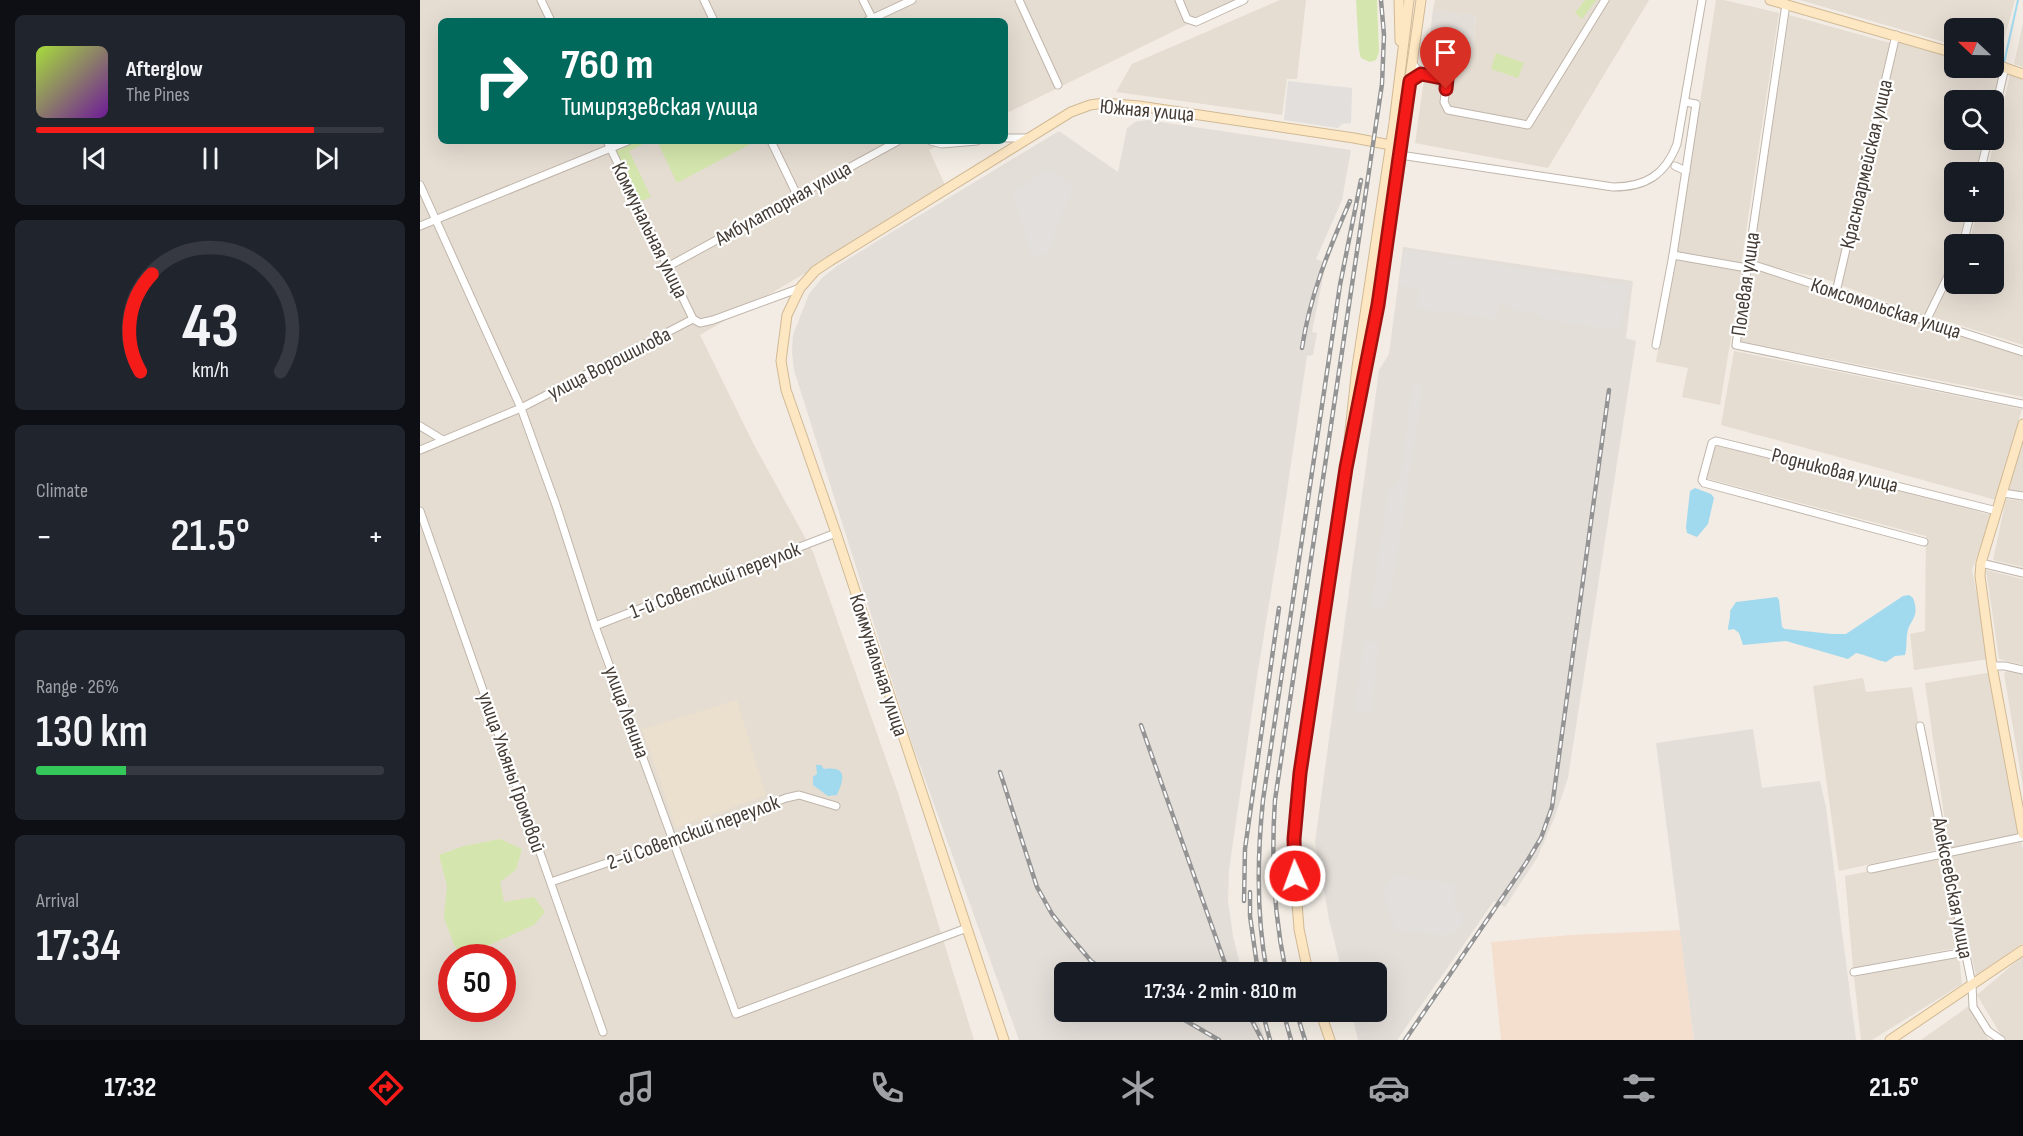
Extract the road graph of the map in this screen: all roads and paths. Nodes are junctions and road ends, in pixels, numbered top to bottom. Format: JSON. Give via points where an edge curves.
{"nodes":[{"id":1,"x":704,"y":0,"type":"edge"},
{"id":2,"x":863,"y":0,"type":"edge"},
{"id":3,"x":912,"y":0,"type":"edge"},
{"id":4,"x":1019,"y":0,"type":"edge"},
{"id":5,"x":1179,"y":0,"type":"edge"},
{"id":6,"x":1244,"y":0,"type":"edge"},
{"id":7,"x":1399,"y":0,"type":"edge"},
{"id":8,"x":1410,"y":0,"type":"edge"},
{"id":9,"x":1421,"y":0,"type":"edge"},
{"id":10,"x":1605,"y":0,"type":"edge"},
{"id":11,"x":1702,"y":0,"type":"edge"},
{"id":12,"x":1770,"y":0,"type":"edge"},
{"id":13,"x":544,"y":1,"type":"edge"},
{"id":14,"x":1786,"y":4,"type":"junction"},
{"id":15,"x":550,"y":18,"type":"edge"},
{"id":16,"x":713,"y":18,"type":"edge"},
{"id":17,"x":869,"y":18,"type":"edge"},
{"id":18,"x":874,"y":18,"type":"edge"},
{"id":19,"x":1896,"y":35,"type":"junction"},
{"id":20,"x":1944,"y":50,"type":"edge"},
{"id":21,"x":1413,"y":64,"type":"junction"},
{"id":22,"x":2005,"y":67,"type":"joint"},
{"id":23,"x":1421,"y":74,"type":"junction"},
{"id":24,"x":2023,"y":74,"type":"edge"},
{"id":25,"x":1410,"y":81,"type":"junction"},
{"id":26,"x":1400,"y":82,"type":"junction"},
{"id":27,"x":1058,"y":86,"type":"dead end"},
{"id":28,"x":2000,"y":90,"type":"edge"},
{"id":29,"x":1685,"y":102,"type":"junction"},
{"id":30,"x":1008,"y":138,"type":"edge"},
{"id":31,"x":1028,"y":138,"type":"junction"},
{"id":32,"x":608,"y":144,"type":"edge"},
{"id":33,"x":622,"y":144,"type":"edge"},
{"id":34,"x":772,"y":144,"type":"edge"},
{"id":35,"x":892,"y":144,"type":"edge"},
{"id":36,"x":1391,"y":145,"type":"junction"},
{"id":37,"x":611,"y":149,"type":"junction"},
{"id":38,"x":1401,"y":151,"type":"junction"},
{"id":39,"x":1675,"y":166,"type":"dead end"},
{"id":40,"x":1686,"y":171,"type":"junction"},
{"id":41,"x":420,"y":185,"type":"edge"},
{"id":42,"x":797,"y":195,"type":"junction"},
{"id":43,"x":436,"y":219,"type":"junction"},
{"id":44,"x":420,"y":226,"type":"edge"},
{"id":45,"x":1673,"y":255,"type":"junction"},
{"id":46,"x":669,"y":266,"type":"junction"},
{"id":47,"x":1748,"y":266,"type":"junction"},
{"id":48,"x":1944,"y":284,"type":"edge"},
{"id":49,"x":800,"y":288,"type":"junction"},
{"id":50,"x":1836,"y":292,"type":"junction"},
{"id":51,"x":693,"y":319,"type":"junction"},
{"id":52,"x":1926,"y":321,"type":"junction"},
{"id":53,"x":1656,"y":345,"type":"dead end"},
{"id":54,"x":2023,"y":352,"type":"edge"},
{"id":55,"x":2023,"y":404,"type":"edge"},
{"id":56,"x":521,"y":408,"type":"junction"},
{"id":57,"x":2023,"y":424,"type":"edge"},
{"id":58,"x":420,"y":426,"type":"edge"},
{"id":59,"x":443,"y":440,"type":"junction"},
{"id":60,"x":420,"y":450,"type":"edge"},
{"id":61,"x":1346,"y":468,"type":"junction"},
{"id":62,"x":2003,"y":493,"type":"junction"},
{"id":63,"x":2023,"y":496,"type":"edge"},
{"id":64,"x":420,"y":511,"type":"edge"},
{"id":65,"x":1997,"y":511,"type":"junction"},
{"id":66,"x":836,"y":533,"type":"junction"},
{"id":67,"x":1924,"y":542,"type":"dead end"},
{"id":68,"x":1981,"y":563,"type":"junction"},
{"id":69,"x":2023,"y":573,"type":"edge"},
{"id":70,"x":595,"y":626,"type":"junction"},
{"id":71,"x":1992,"y":666,"type":"junction"},
{"id":72,"x":2023,"y":670,"type":"edge"},
{"id":73,"x":1920,"y":726,"type":"dead end"},
{"id":74,"x":836,"y":806,"type":"dead end"},
{"id":75,"x":2023,"y":836,"type":"edge"},
{"id":76,"x":674,"y":840,"type":"junction"},
{"id":77,"x":1947,"y":854,"type":"junction"},
{"id":78,"x":1870,"y":869,"type":"dead end"},
{"id":79,"x":551,"y":882,"type":"junction"},
{"id":80,"x":967,"y":928,"type":"junction"},
{"id":81,"x":2023,"y":950,"type":"edge"},
{"id":82,"x":1965,"y":952,"type":"junction"},
{"id":83,"x":1306,"y":962,"type":"edge"},
{"id":84,"x":1854,"y":972,"type":"dead end"},
{"id":85,"x":1972,"y":985,"type":"junction"},
{"id":86,"x":1324,"y":1022,"type":"edge"},
{"id":87,"x":603,"y":1032,"type":"dead end"},
{"id":88,"x":1004,"y":1040,"type":"edge"},
{"id":89,"x":1330,"y":1040,"type":"edge"},
{"id":90,"x":1890,"y":1040,"type":"edge"},
{"id":91,"x":2001,"y":1040,"type":"edge"}],
"edges":[{"from":1,"to":16,"type":"street"},
{"from":2,"to":17,"type":"street"},
{"from":3,"to":18,"type":"street"},
{"from":4,"to":27,"type":"street"},
{"from":5,"to":6,"type":"street","via":[[1187,19],[1196,22]]},
{"from":7,"to":26,"type":"street"},
{"from":8,"to":26,"type":"street"},
{"from":9,"to":21,"type":"street"},
{"from":10,"to":23,"type":"street","via":[[1528,125],[1448,110],[1444,102],[1447,79]]},
{"from":11,"to":29,"type":"street"},
{"from":12,"to":14,"type":"street"},
{"from":13,"to":15,"type":"street"},
{"from":14,"to":19,"type":"street"},
{"from":14,"to":47,"type":"street","name":"Полевая улица"},
{"from":19,"to":20,"type":"street"},
{"from":19,"to":50,"type":"street","name":"Красноармейская улица"},
{"from":21,"to":23,"type":"street"},
{"from":21,"to":25,"type":"street"},
{"from":22,"to":24,"type":"street"},
{"from":22,"to":28,"type":"street"},
{"from":23,"to":25,"type":"street"},
{"from":25,"to":38,"type":"street"},
{"from":26,"to":36,"type":"street"},
{"from":29,"to":38,"type":"street","via":[[1677,144],[1669,162],[1654,177],[1636,185],[1604,186]]},
{"from":29,"to":40,"type":"street","via":[[1696,104]]},
{"from":30,"to":31,"type":"street"},
{"from":31,"to":36,"type":"street","name":"Южная улица","via":[[1071,112],[1104,103]]},
{"from":31,"to":49,"type":"street","name":"Южная улица","via":[[830,261]]},
{"from":32,"to":37,"type":"street","name":"Коммунальная улица"},
{"from":33,"to":37,"type":"street"},
{"from":34,"to":42,"type":"street"},
{"from":35,"to":42,"type":"street","name":"Амбулаторная улица"},
{"from":36,"to":38,"type":"street","name":"Южная улица"},
{"from":36,"to":61,"type":"street","via":[[1357,366]]},
{"from":37,"to":43,"type":"street"},
{"from":37,"to":46,"type":"street","name":"Коммунальная улица"},
{"from":38,"to":61,"type":"street","via":[[1378,305]]},
{"from":39,"to":40,"type":"street"},
{"from":40,"to":45,"type":"street"},
{"from":41,"to":43,"type":"street","name":"улица Ленина"},
{"from":42,"to":46,"type":"street","name":"Амбулаторная улица"},
{"from":43,"to":44,"type":"street"},
{"from":43,"to":56,"type":"street","name":"улица Ленина"},
{"from":45,"to":47,"type":"street","name":"Комсомольская улица"},
{"from":45,"to":53,"type":"street"},
{"from":46,"to":51,"type":"street","name":"Коммунальная улица"},
{"from":47,"to":50,"type":"street","name":"Комсомольская улица"},
{"from":47,"to":55,"type":"street","name":"Полевая улица","via":[[1736,345]]},
{"from":48,"to":52,"type":"street"},
{"from":49,"to":51,"type":"street","name":"улица Ворошилова","via":[[713,320],[700,323]]},
{"from":49,"to":66,"type":"street","name":"Коммунальная улица","via":[[787,315],[781,361],[786,390]]},
{"from":50,"to":52,"type":"street","name":"Комсомольская улица"},
{"from":51,"to":56,"type":"street","name":"улица Ворошилова"},
{"from":52,"to":54,"type":"street","name":"Комсомольская улица"},
{"from":56,"to":59,"type":"street","name":"улица Ворошилова"},
{"from":56,"to":70,"type":"street","name":"улица Ленина"},
{"from":57,"to":62,"type":"street"},
{"from":58,"to":59,"type":"street"},
{"from":59,"to":60,"type":"street","name":"улица Ворошилова"},
{"from":61,"to":83,"type":"street","via":[[1295,812],[1298,918]]},
{"from":62,"to":63,"type":"street"},
{"from":62,"to":65,"type":"street"},
{"from":64,"to":79,"type":"street","name":"улица Ульяны Громовой"},
{"from":65,"to":67,"type":"street","name":"Родниковая улица","via":[[1712,443],[1703,482]]},
{"from":65,"to":68,"type":"street"},
{"from":66,"to":70,"type":"street","name":"1-й Советский переулок"},
{"from":66,"to":80,"type":"street","name":"Коммунальная улица"},
{"from":68,"to":69,"type":"street"},
{"from":68,"to":71,"type":"street"},
{"from":70,"to":76,"type":"street","name":"улица Ленина"},
{"from":71,"to":72,"type":"street"},
{"from":71,"to":75,"type":"street"},
{"from":73,"to":77,"type":"street","name":"Алексеевская улица"},
{"from":74,"to":76,"type":"street","name":"2-й Советский переулок","via":[[799,795]]},
{"from":75,"to":77,"type":"street"},
{"from":76,"to":79,"type":"street","name":"2-й Советский переулок"},
{"from":76,"to":80,"type":"street","name":"улица Ленина","via":[[736,1014]]},
{"from":77,"to":78,"type":"street"},
{"from":77,"to":82,"type":"street","name":"Алексеевская улица"},
{"from":79,"to":87,"type":"street","name":"улица Ульяны Громовой"},
{"from":80,"to":88,"type":"street","name":"Коммунальная улица"},
{"from":81,"to":85,"type":"street"},
{"from":82,"to":84,"type":"street"},
{"from":82,"to":85,"type":"street","name":"Алексеевская улица"},
{"from":85,"to":90,"type":"street"},
{"from":85,"to":91,"type":"street","name":"Алексеевская улица","via":[[1973,1007],[1988,1031]]},
{"from":86,"to":89,"type":"street"}]}
